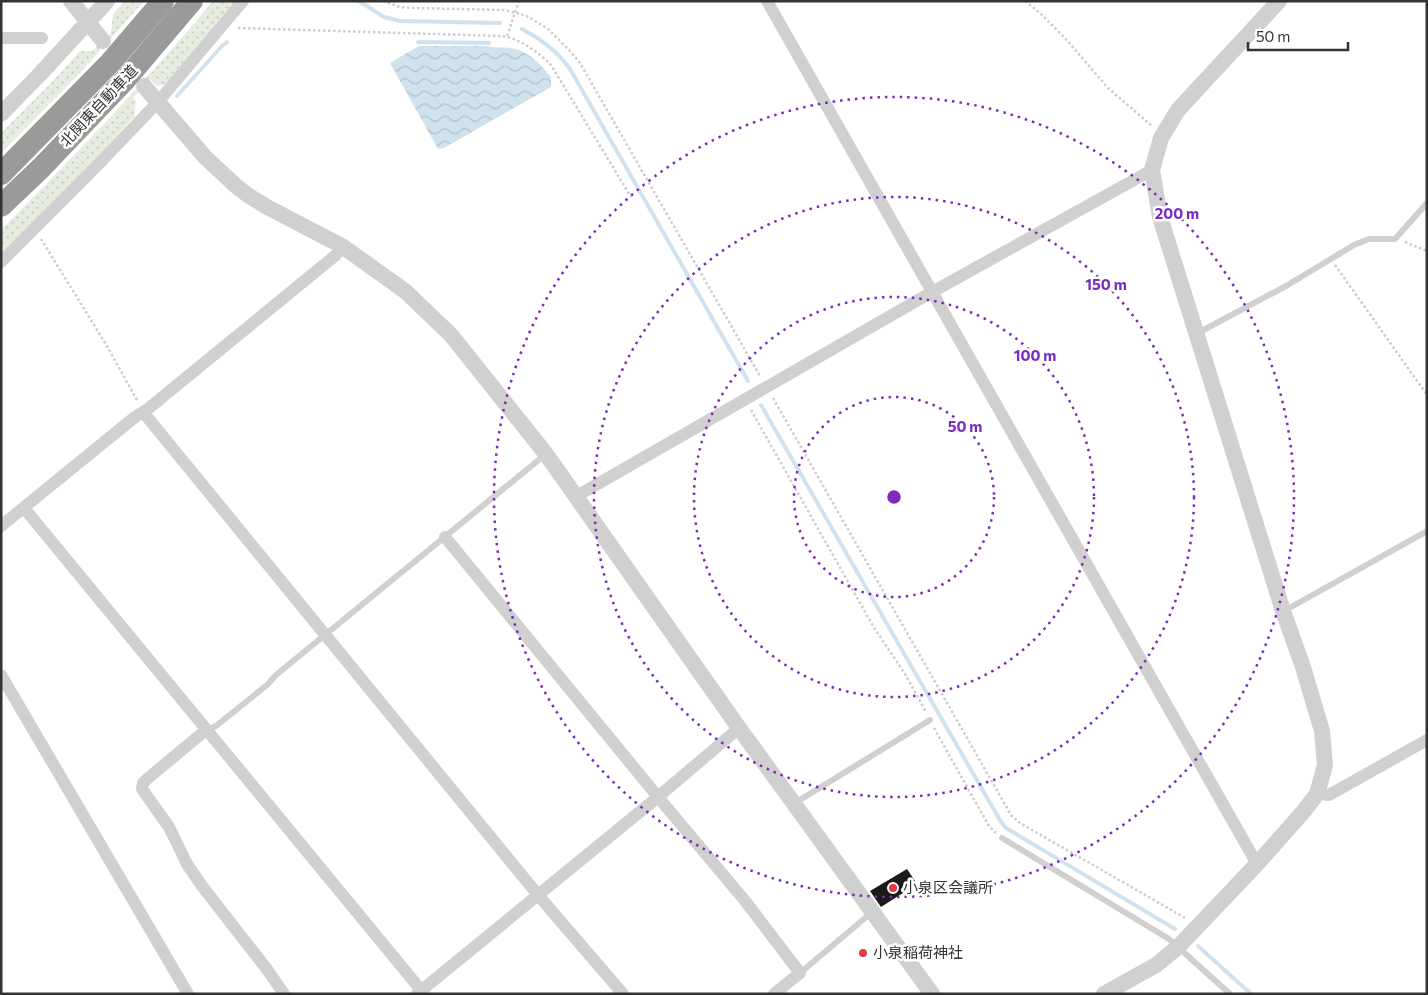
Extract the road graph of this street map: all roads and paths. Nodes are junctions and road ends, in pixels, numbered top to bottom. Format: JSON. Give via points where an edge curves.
{"nodes":[{"id":1,"x":71,"y":1,"type":"edge"},
{"id":2,"x":107,"y":1,"type":"edge"},
{"id":3,"x":163,"y":1,"type":"edge"},
{"id":4,"x":192,"y":1,"type":"edge"},
{"id":5,"x":242,"y":1,"type":"edge"},
{"id":6,"x":383,"y":1,"type":"edge"},
{"id":7,"x":519,"y":1,"type":"edge"},
{"id":8,"x":767,"y":1,"type":"edge"},
{"id":9,"x":1025,"y":1,"type":"edge"},
{"id":10,"x":1279,"y":1,"type":"edge"},
{"id":11,"x":516,"y":12,"type":"junction"},
{"id":12,"x":88,"y":21,"type":"junction"},
{"id":13,"x":221,"y":27,"type":"junction"},
{"id":14,"x":507,"y":36,"type":"junction"},
{"id":15,"x":1,"y":38,"type":"edge"},
{"id":16,"x":42,"y":38,"type":"dead end"},
{"id":17,"x":104,"y":41,"type":"dead end"},
{"id":18,"x":144,"y":86,"type":"dead end"},
{"id":19,"x":158,"y":102,"type":"junction"},
{"id":20,"x":1,"y":114,"type":"edge"},
{"id":21,"x":1163,"y":135,"type":"junction"},
{"id":22,"x":1152,"y":170,"type":"junction"},
{"id":23,"x":1,"y":174,"type":"edge"},
{"id":24,"x":631,"y":197,"type":"dead end"},
{"id":25,"x":1427,"y":203,"type":"edge"},
{"id":26,"x":1,"y":206,"type":"edge"},
{"id":27,"x":34,"y":230,"type":"junction"},
{"id":28,"x":1395,"y":238,"type":"junction"},
{"id":29,"x":342,"y":246,"type":"junction"},
{"id":30,"x":1427,"y":251,"type":"edge"},
{"id":31,"x":1331,"y":259,"type":"junction"},
{"id":32,"x":1,"y":262,"type":"edge"},
{"id":33,"x":932,"y":292,"type":"junction"},
{"id":34,"x":1196,"y":334,"type":"junction"},
{"id":35,"x":767,"y":388,"type":"junction"},
{"id":36,"x":1427,"y":395,"type":"edge"},
{"id":37,"x":745,"y":400,"type":"junction"},
{"id":38,"x":143,"y":412,"type":"junction"},
{"id":39,"x":546,"y":454,"type":"junction"},
{"id":40,"x":575,"y":497,"type":"junction"},
{"id":41,"x":24,"y":508,"type":"junction"},
{"id":42,"x":1,"y":526,"type":"edge"},
{"id":43,"x":1427,"y":530,"type":"edge"},
{"id":44,"x":445,"y":538,"type":"junction"},
{"id":45,"x":1283,"y":611,"type":"junction"},
{"id":46,"x":325,"y":635,"type":"junction"},
{"id":47,"x":1,"y":675,"type":"edge"},
{"id":48,"x":930,"y":720,"type":"junction"},
{"id":49,"x":740,"y":728,"type":"junction"},
{"id":50,"x":206,"y":730,"type":"junction"},
{"id":51,"x":1427,"y":740,"type":"edge"},
{"id":52,"x":1317,"y":794,"type":"junction"},
{"id":53,"x":658,"y":797,"type":"junction"},
{"id":54,"x":794,"y":803,"type":"junction"},
{"id":55,"x":1002,"y":838,"type":"joint"},
{"id":56,"x":1257,"y":864,"type":"junction"},
{"id":57,"x":538,"y":895,"type":"junction"},
{"id":58,"x":872,"y":912,"type":"junction"},
{"id":59,"x":1197,"y":927,"type":"junction"},
{"id":60,"x":1178,"y":947,"type":"junction"},
{"id":61,"x":800,"y":973,"type":"junction"},
{"id":62,"x":421,"y":993,"type":"edge"},
{"id":63,"x":188,"y":994,"type":"edge"},
{"id":64,"x":284,"y":994,"type":"edge"},
{"id":65,"x":623,"y":994,"type":"edge"},
{"id":66,"x":774,"y":994,"type":"edge"},
{"id":67,"x":932,"y":994,"type":"edge"},
{"id":68,"x":1104,"y":994,"type":"edge"},
{"id":69,"x":1230,"y":994,"type":"edge"}],
"edges":[{"from":1,"to":12,"type":"street"},
{"from":2,"to":12,"type":"street"},
{"from":3,"to":23,"type":"highway","name":"北関東自動車道","via":[[110,63]]},
{"from":4,"to":26,"type":"highway","name":"北関東自動車道","via":[[113,92]]},
{"from":5,"to":13,"type":"street"},
{"from":6,"to":11,"type":"path","via":[[400,7]]},
{"from":7,"to":11,"type":"path"},
{"from":8,"to":33,"type":"street"},
{"from":9,"to":21,"type":"path","via":[[1065,38],[1108,88]]},
{"from":10,"to":21,"type":"street","via":[[1178,110]]},
{"from":11,"to":14,"type":"path"},
{"from":11,"to":35,"type":"path","via":[[548,29],[580,63]]},
{"from":12,"to":17,"type":"street"},
{"from":12,"to":20,"type":"street"},
{"from":13,"to":14,"type":"path"},
{"from":13,"to":19,"type":"street"},
{"from":14,"to":24,"type":"path","via":[[551,65]]},
{"from":15,"to":16,"type":"street"},
{"from":18,"to":19,"type":"street"},
{"from":19,"to":27,"type":"street"},
{"from":19,"to":29,"type":"street","via":[[205,157],[249,196]]},
{"from":21,"to":22,"type":"street"},
{"from":22,"to":33,"type":"street"},
{"from":22,"to":34,"type":"street","via":[[1160,217]]},
{"from":25,"to":28,"type":"lane"},
{"from":27,"to":32,"type":"street"},
{"from":27,"to":38,"type":"path","via":[[107,346]]},
{"from":28,"to":30,"type":"path"},
{"from":28,"to":31,"type":"lane","via":[[1370,239]]},
{"from":29,"to":38,"type":"street"},
{"from":29,"to":39,"type":"street","via":[[406,291],[451,335]]},
{"from":31,"to":34,"type":"lane","via":[[1248,308]]},
{"from":31,"to":36,"type":"path"},
{"from":33,"to":35,"type":"street"},
{"from":33,"to":56,"type":"street"},
{"from":34,"to":45,"type":"street"},
{"from":35,"to":37,"type":"street"},
{"from":35,"to":59,"type":"path","via":[[1011,815]]},
{"from":37,"to":40,"type":"street"},
{"from":37,"to":48,"type":"path"},
{"from":38,"to":41,"type":"street"},
{"from":38,"to":46,"type":"street"},
{"from":39,"to":40,"type":"street"},
{"from":39,"to":44,"type":"lane"},
{"from":40,"to":49,"type":"street"},
{"from":41,"to":42,"type":"street"},
{"from":41,"to":50,"type":"street"},
{"from":43,"to":45,"type":"lane"},
{"from":44,"to":46,"type":"lane"},
{"from":44,"to":53,"type":"street"},
{"from":45,"to":52,"type":"street","via":[[1322,731],[1325,766]]},
{"from":46,"to":50,"type":"lane","via":[[216,726]]},
{"from":46,"to":57,"type":"street"},
{"from":47,"to":63,"type":"street"},
{"from":48,"to":54,"type":"lane"},
{"from":48,"to":55,"type":"path","via":[[989,826]]},
{"from":49,"to":53,"type":"street"},
{"from":49,"to":54,"type":"street"},
{"from":50,"to":62,"type":"street"},
{"from":50,"to":64,"type":"street","via":[[147,779],[142,790],[169,828],[202,886]]},
{"from":51,"to":52,"type":"street","via":[[1329,795]]},
{"from":52,"to":56,"type":"street"},
{"from":53,"to":57,"type":"street"},
{"from":53,"to":61,"type":"street","via":[[746,902]]},
{"from":54,"to":58,"type":"street"},
{"from":55,"to":60,"type":"lane"},
{"from":56,"to":59,"type":"street"},
{"from":57,"to":62,"type":"street"},
{"from":57,"to":65,"type":"street"},
{"from":58,"to":61,"type":"lane"},
{"from":58,"to":67,"type":"street"},
{"from":59,"to":60,"type":"street"},
{"from":60,"to":68,"type":"street","via":[[1156,965]]},
{"from":60,"to":69,"type":"lane"},
{"from":61,"to":66,"type":"street"}]}
